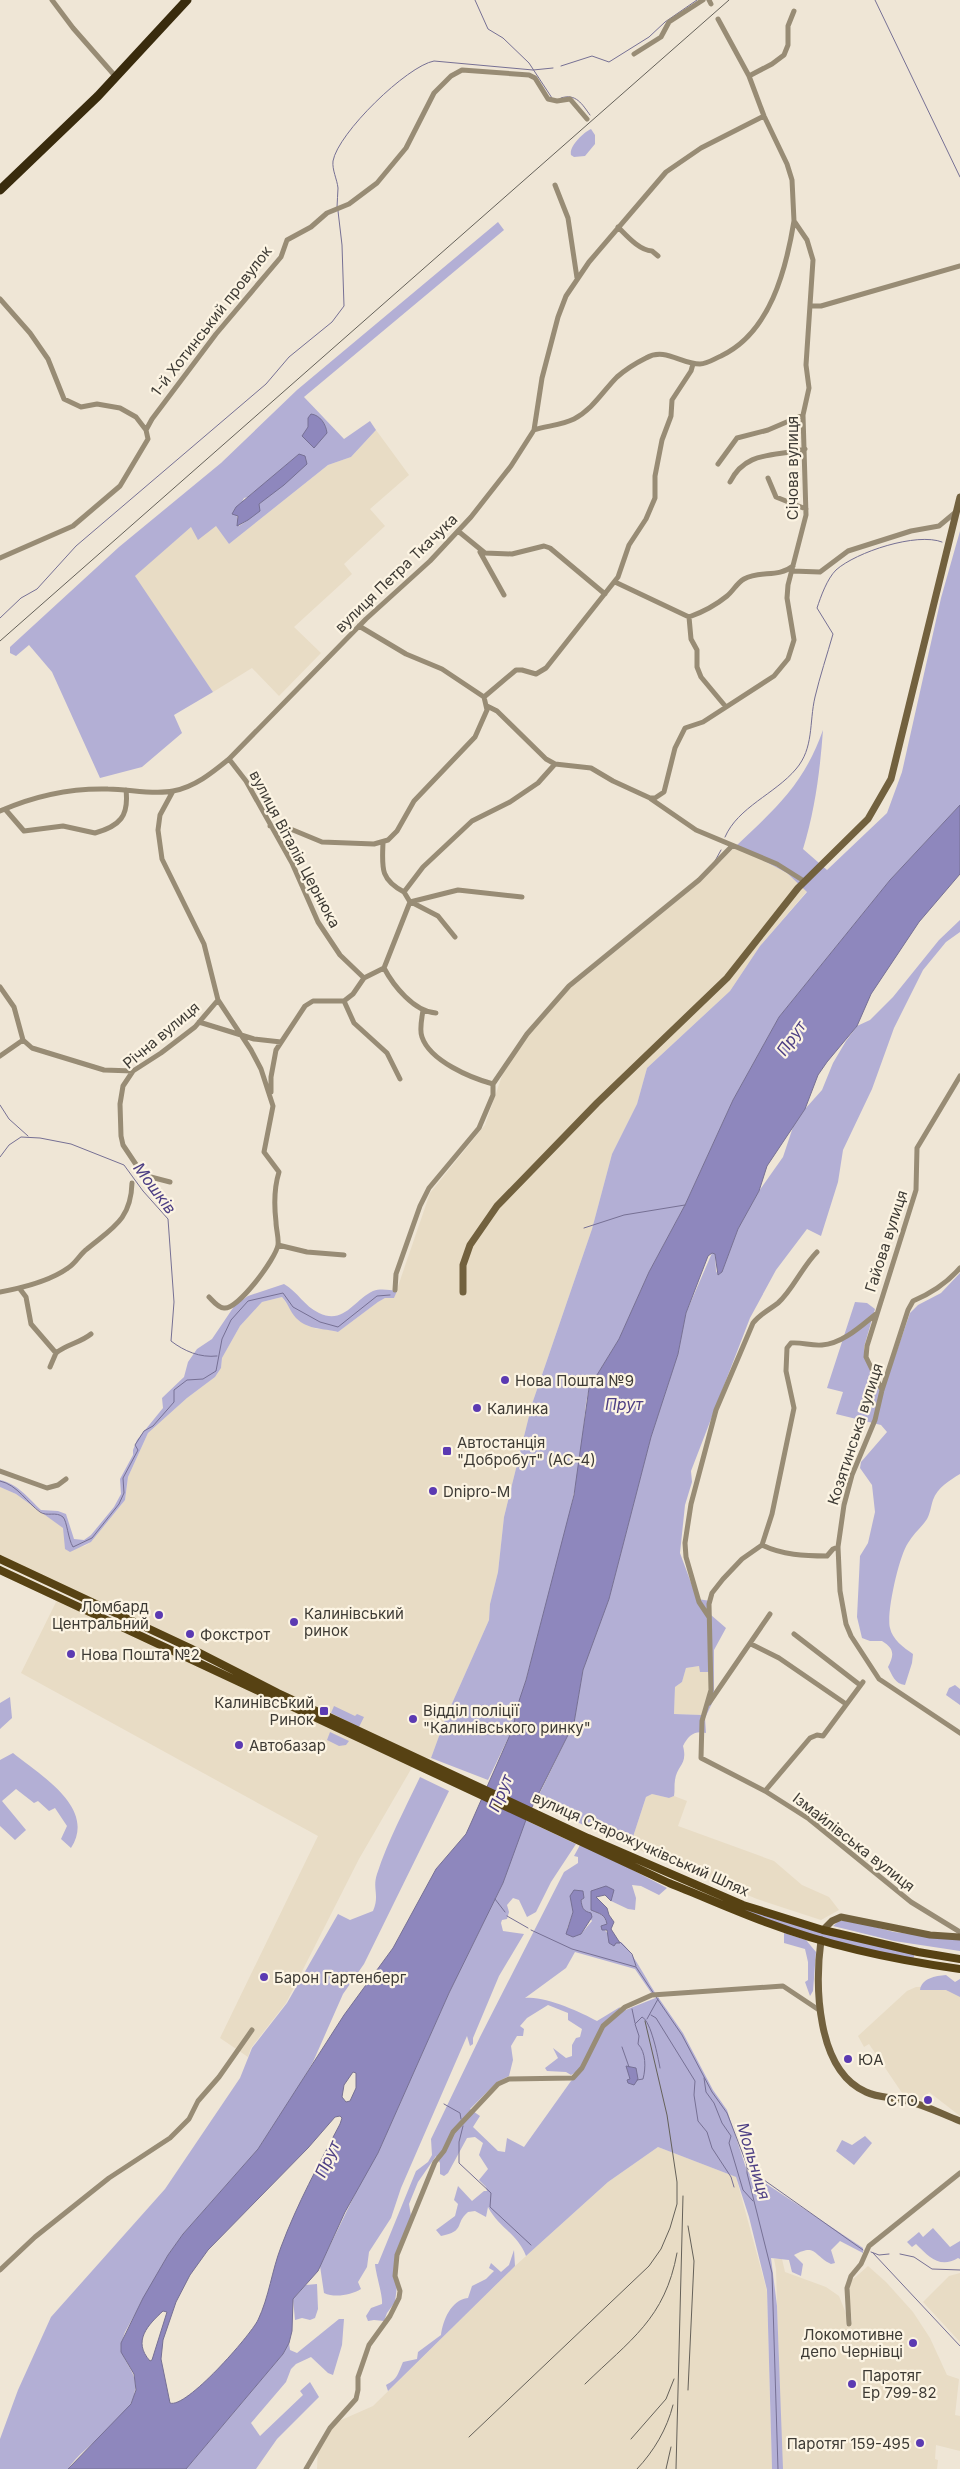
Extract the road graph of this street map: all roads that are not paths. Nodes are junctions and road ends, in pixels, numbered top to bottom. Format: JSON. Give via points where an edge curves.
{"nodes":[{"id":1,"x":52,"y":0,"type":"edge"},
{"id":2,"x":187,"y":0,"type":"edge"},
{"id":3,"x":703,"y":0,"type":"edge"},
{"id":4,"x":794,"y":11,"type":"dead end"},
{"id":5,"x":718,"y":19,"type":"dead end"},
{"id":6,"x":634,"y":54,"type":"dead end"},
{"id":7,"x":749,"y":76,"type":"junction"},
{"id":8,"x":116,"y":77,"type":"junction"},
{"id":9,"x":764,"y":116,"type":"junction"},
{"id":10,"x":587,"y":119,"type":"dead end"},
{"id":11,"x":555,"y":186,"type":"dead end"},
{"id":12,"x":0,"y":190,"type":"edge"},
{"id":13,"x":794,"y":220,"type":"junction"},
{"id":14,"x":618,"y":228,"type":"junction"},
{"id":15,"x":792,"y":232,"type":"junction"},
{"id":16,"x":804,"y":236,"type":"junction"},
{"id":17,"x":658,"y":256,"type":"dead end"},
{"id":18,"x":960,"y":266,"type":"edge"},
{"id":19,"x":577,"y":278,"type":"junction"},
{"id":20,"x":0,"y":299,"type":"edge"},
{"id":21,"x":812,"y":306,"type":"junction"},
{"id":22,"x":692,"y":364,"type":"junction"},
{"id":23,"x":803,"y":415,"type":"junction"},
{"id":24,"x":146,"y":430,"type":"junction"},
{"id":25,"x":534,"y":430,"type":"junction"},
{"id":26,"x":804,"y":449,"type":"junction"},
{"id":27,"x":718,"y":464,"type":"dead end"},
{"id":28,"x":768,"y":478,"type":"dead end"},
{"id":29,"x":730,"y":482,"type":"dead end"},
{"id":30,"x":960,"y":497,"type":"edge"},
{"id":31,"x":806,"y":509,"type":"junction"},
{"id":32,"x":958,"y":511,"type":"junction"},
{"id":33,"x":458,"y":531,"type":"junction"},
{"id":34,"x":480,"y":551,"type":"junction"},
{"id":35,"x":0,"y":558,"type":"edge"},
{"id":36,"x":792,"y":569,"type":"junction"},
{"id":37,"x":783,"y":572,"type":"junction"},
{"id":38,"x":615,"y":582,"type":"junction"},
{"id":39,"x":788,"y":586,"type":"junction"},
{"id":40,"x":605,"y":594,"type":"junction"},
{"id":41,"x":504,"y":595,"type":"dead end"},
{"id":42,"x":689,"y":617,"type":"junction"},
{"id":43,"x":359,"y":626,"type":"junction"},
{"id":44,"x":484,"y":697,"type":"junction"},
{"id":45,"x":486,"y":706,"type":"junction"},
{"id":46,"x":726,"y":707,"type":"junction"},
{"id":47,"x":229,"y":759,"type":"junction"},
{"id":48,"x":555,"y":764,"type":"junction"},
{"id":49,"x":126,"y":790,"type":"junction"},
{"id":50,"x":173,"y":791,"type":"junction"},
{"id":51,"x":650,"y":798,"type":"junction"},
{"id":52,"x":3,"y":810,"type":"edge"},
{"id":53,"x":270,"y":826,"type":"junction"},
{"id":54,"x":383,"y":843,"type":"junction"},
{"id":55,"x":732,"y":846,"type":"junction"},
{"id":56,"x":804,"y":882,"type":"junction"},
{"id":57,"x":404,"y":892,"type":"junction"},
{"id":58,"x":522,"y":897,"type":"dead end"},
{"id":59,"x":410,"y":902,"type":"junction"},
{"id":60,"x":455,"y":937,"type":"dead end"},
{"id":61,"x":384,"y":968,"type":"junction"},
{"id":62,"x":364,"y":978,"type":"junction"},
{"id":63,"x":0,"y":987,"type":"edge"},
{"id":64,"x":218,"y":1000,"type":"junction"},
{"id":65,"x":344,"y":1001,"type":"junction"},
{"id":66,"x":423,"y":1010,"type":"junction"},
{"id":67,"x":436,"y":1013,"type":"dead end"},
{"id":68,"x":199,"y":1022,"type":"junction"},
{"id":69,"x":240,"y":1035,"type":"junction"},
{"id":70,"x":23,"y":1040,"type":"junction"},
{"id":71,"x":281,"y":1042,"type":"junction"},
{"id":72,"x":0,"y":1056,"type":"edge"},
{"id":73,"x":133,"y":1070,"type":"junction"},
{"id":74,"x":960,"y":1076,"type":"edge"},
{"id":75,"x":400,"y":1079,"type":"dead end"},
{"id":76,"x":493,"y":1084,"type":"junction"},
{"id":77,"x":270,"y":1098,"type":"junction"},
{"id":78,"x":170,"y":1182,"type":"dead end"},
{"id":79,"x":132,"y":1183,"type":"dead end"},
{"id":80,"x":278,"y":1245,"type":"junction"},
{"id":81,"x":817,"y":1252,"type":"dead end"},
{"id":82,"x":344,"y":1255,"type":"dead end"},
{"id":83,"x":960,"y":1268,"type":"edge"},
{"id":84,"x":20,"y":1290,"type":"junction"},
{"id":85,"x":396,"y":1290,"type":"dead end"},
{"id":86,"x":0,"y":1292,"type":"edge"},
{"id":87,"x":463,"y":1292,"type":"dead end"},
{"id":88,"x":209,"y":1297,"type":"dead end"},
{"id":89,"x":876,"y":1314,"type":"junction"},
{"id":90,"x":90,"y":1334,"type":"dead end"},
{"id":91,"x":56,"y":1353,"type":"junction"},
{"id":92,"x":50,"y":1367,"type":"dead end"},
{"id":93,"x":882,"y":1390,"type":"junction"},
{"id":94,"x":0,"y":1471,"type":"edge"},
{"id":95,"x":66,"y":1479,"type":"dead end"},
{"id":96,"x":762,"y":1545,"type":"junction"},
{"id":97,"x":838,"y":1547,"type":"junction"},
{"id":98,"x":0,"y":1559,"type":"edge"},
{"id":99,"x":0,"y":1570,"type":"edge"},
{"id":100,"x":770,"y":1614,"type":"dead end"},
{"id":101,"x":709,"y":1618,"type":"junction"},
{"id":102,"x":794,"y":1634,"type":"dead end"},
{"id":103,"x":751,"y":1644,"type":"junction"},
{"id":104,"x":709,"y":1704,"type":"junction"},
{"id":105,"x":846,"y":1704,"type":"junction"},
{"id":106,"x":335,"y":1723,"type":"junction"},
{"id":107,"x":960,"y":1733,"type":"edge"},
{"id":108,"x":766,"y":1791,"type":"junction"},
{"id":109,"x":742,"y":1908,"type":"junction"},
{"id":110,"x":823,"y":1930,"type":"junction"},
{"id":111,"x":960,"y":1932,"type":"edge"},
{"id":112,"x":960,"y":1938,"type":"edge"},
{"id":113,"x":821,"y":1940,"type":"junction"},
{"id":114,"x":918,"y":1952,"type":"junction"},
{"id":115,"x":960,"y":1959,"type":"edge"},
{"id":116,"x":916,"y":1963,"type":"junction"},
{"id":117,"x":960,"y":1969,"type":"edge"},
{"id":118,"x":819,"y":2010,"type":"junction"},
{"id":119,"x":252,"y":2030,"type":"dead end"},
{"id":120,"x":960,"y":2121,"type":"edge"},
{"id":121,"x":960,"y":2173,"type":"edge"},
{"id":122,"x":0,"y":2270,"type":"edge"},
{"id":123,"x":849,"y":2324,"type":"dead end"},
{"id":124,"x":306,"y":2469,"type":"edge"}],
"edges":[{"from":1,"to":8,"type":"street"},
{"from":2,"to":8,"type":"highway"},
{"from":3,"to":6,"type":"street","via":[[669,22],[661,37]]},
{"from":4,"to":7,"type":"street","via":[[788,26],[786,52],[777,61]]},
{"from":5,"to":7,"type":"street","name":"Січова вулиця"},
{"from":7,"to":9,"type":"street","name":"Січова вулиця"},
{"from":8,"to":12,"type":"highway"},
{"from":9,"to":13,"type":"street","name":"Січова вулиця","via":[[792,180]]},
{"from":9,"to":14,"type":"street","name":"вулиця Петра Ткачука","via":[[701,148],[666,172]]},
{"from":10,"to":24,"type":"street","name":"1-й Хотинський провулок","via":[[570,99],[548,99],[529,75],[462,70],[451,76],[434,93],[406,148],[377,183],[287,240],[281,257],[169,394]]},
{"from":11,"to":19,"type":"street","via":[[568,218]]},
{"from":13,"to":15,"type":"street"},
{"from":13,"to":16,"type":"street","name":"Січова вулиця"},
{"from":14,"to":17,"type":"street"},
{"from":14,"to":19,"type":"street","name":"вулиця Петра Ткачука"},
{"from":15,"to":16,"type":"street"},
{"from":15,"to":22,"type":"street","via":[[782,271],[760,323],[746,340],[729,352],[704,364]]},
{"from":16,"to":21,"type":"street","name":"Січова вулиця","via":[[814,260]]},
{"from":18,"to":21,"type":"street"},
{"from":19,"to":25,"type":"street","name":"вулиця Петра Ткачука","via":[[558,317],[542,378]]},
{"from":20,"to":24,"type":"street","via":[[30,333],[48,360],[64,399],[81,407],[97,404],[120,408],[136,417]]},
{"from":21,"to":23,"type":"street","name":"Січова вулиця","via":[[806,365],[809,388]]},
{"from":22,"to":25,"type":"street","via":[[664,354],[648,357],[618,376],[588,410],[573,420]]},
{"from":22,"to":38,"type":"street","via":[[691,371],[672,400],[671,416],[662,440],[655,476],[655,498],[629,545]]},
{"from":23,"to":26,"type":"street","name":"Січова вулиця"},
{"from":23,"to":27,"type":"street","via":[[768,430],[737,438]]},
{"from":24,"to":35,"type":"street","name":"1-й Хотинський провулок","via":[[148,439],[120,486],[73,526]]},
{"from":25,"to":33,"type":"street","name":"вулиця Петра Ткачука","via":[[511,466]]},
{"from":26,"to":29,"type":"street","via":[[747,460]]},
{"from":26,"to":31,"type":"street","name":"Січова вулиця"},
{"from":28,"to":31,"type":"street","via":[[776,497]]},
{"from":30,"to":32,"type":"street"},
{"from":31,"to":36,"type":"street","name":"Січова вулиця","via":[[804,532]]},
{"from":32,"to":36,"type":"street","via":[[939,526],[911,531],[848,551],[820,572]]},
{"from":32,"to":56,"type":"street","via":[[891,779],[868,819]]},
{"from":33,"to":34,"type":"street"},
{"from":33,"to":43,"type":"street","name":"вулиця Петра Ткачука"},
{"from":34,"to":40,"type":"street","via":[[512,554],[544,546],[556,552]]},
{"from":34,"to":41,"type":"street"},
{"from":36,"to":37,"type":"street"},
{"from":36,"to":39,"type":"street","name":"Січова вулиця"},
{"from":37,"to":39,"type":"street"},
{"from":37,"to":42,"type":"street","via":[[744,579],[727,596]]},
{"from":38,"to":40,"type":"street"},
{"from":38,"to":42,"type":"street"},
{"from":39,"to":46,"type":"street","name":"Січова вулиця","via":[[794,640],[788,659],[774,676]]},
{"from":40,"to":44,"type":"street","via":[[543,672],[536,674],[516,670]]},
{"from":42,"to":46,"type":"street","via":[[701,677]]},
{"from":43,"to":44,"type":"street","via":[[406,654],[442,669]]},
{"from":43,"to":47,"type":"street","name":"вулиця Петра Ткачука"},
{"from":44,"to":45,"type":"street"},
{"from":45,"to":48,"type":"street","via":[[496,711]]},
{"from":45,"to":54,"type":"street","via":[[470,745],[417,797],[397,831]]},
{"from":46,"to":51,"type":"street","name":"Січова вулиця","via":[[703,722],[685,728],[674,748],[664,792]]},
{"from":47,"to":50,"type":"street","name":"вулиця Петра Ткачука","via":[[189,786]]},
{"from":47,"to":53,"type":"street","name":"вулиця Віталія Цернюка","via":[[246,780]]},
{"from":48,"to":51,"type":"street","via":[[591,768]]},
{"from":48,"to":57,"type":"street","via":[[538,783],[472,821],[424,867]]},
{"from":49,"to":50,"type":"street","name":"вулиця Петра Ткачука"},
{"from":49,"to":52,"type":"street","name":"вулиця Петра Ткачука","via":[[71,790],[40,796]]},
{"from":49,"to":52,"type":"street","via":[[126,811],[122,819],[95,833],[63,826],[24,830]]},
{"from":50,"to":64,"type":"street","via":[[160,815],[162,859],[204,944]]},
{"from":51,"to":55,"type":"street","via":[[696,830]]},
{"from":53,"to":54,"type":"street","via":[[293,830],[322,842]]},
{"from":53,"to":62,"type":"street","name":"вулиця Віталія Цернюка","via":[[292,863],[318,922],[340,955]]},
{"from":54,"to":57,"type":"street","via":[[385,878]]},
{"from":55,"to":56,"type":"street","via":[[777,864]]},
{"from":55,"to":76,"type":"street","via":[[694,884],[569,986],[526,1034]]},
{"from":56,"to":87,"type":"street","via":[[727,978],[597,1103],[498,1206],[470,1245],[464,1265]]},
{"from":57,"to":59,"type":"street"},
{"from":58,"to":59,"type":"street","via":[[458,890]]},
{"from":59,"to":60,"type":"street","via":[[438,916]]},
{"from":59,"to":61,"type":"street"},
{"from":61,"to":62,"type":"street"},
{"from":61,"to":66,"type":"street","via":[[394,984]]},
{"from":62,"to":65,"type":"street"},
{"from":63,"to":70,"type":"street","via":[[14,1007]]},
{"from":64,"to":68,"type":"street","name":"Річна вулиця"},
{"from":64,"to":69,"type":"street"},
{"from":65,"to":71,"type":"street","via":[[313,1001],[305,1006]]},
{"from":65,"to":75,"type":"street","via":[[354,1023],[387,1053]]},
{"from":66,"to":67,"type":"street"},
{"from":66,"to":76,"type":"street","via":[[421,1036],[431,1054],[474,1079]]},
{"from":68,"to":69,"type":"street"},
{"from":68,"to":73,"type":"street","name":"Річна вулиця","via":[[161,1053]]},
{"from":69,"to":71,"type":"street"},
{"from":69,"to":77,"type":"street","via":[[261,1069]]},
{"from":70,"to":72,"type":"street"},
{"from":70,"to":73,"type":"street","via":[[32,1048],[104,1070]]},
{"from":71,"to":77,"type":"street","via":[[273,1064]]},
{"from":73,"to":78,"type":"street","name":"Річна вулиця","via":[[123,1086],[120,1104],[123,1145],[143,1175]]},
{"from":74,"to":89,"type":"street","name":"Гайова вулиця","via":[[917,1148],[916,1190]]},
{"from":76,"to":85,"type":"street","via":[[493,1096],[479,1128],[429,1188],[420,1206],[396,1274]]},
{"from":77,"to":80,"type":"street","via":[[272,1115],[264,1152],[279,1172],[275,1189]]},
{"from":79,"to":84,"type":"street","via":[[132,1194],[119,1224],[70,1267]]},
{"from":80,"to":82,"type":"street","via":[[307,1252]]},
{"from":80,"to":88,"type":"street","via":[[251,1289],[231,1306],[218,1306]]},
{"from":81,"to":101,"type":"street","via":[[778,1303],[752,1323],[716,1410],[691,1504],[685,1543],[699,1602]]},
{"from":83,"to":93,"type":"street","name":"Козятинська вулиця","via":[[932,1293],[913,1301]]},
{"from":84,"to":86,"type":"street"},
{"from":84,"to":91,"type":"street","via":[[26,1297],[32,1324]]},
{"from":89,"to":93,"type":"street","name":"Гайова вулиця","via":[[866,1357]]},
{"from":89,"to":96,"type":"street","via":[[834,1342],[821,1345],[791,1343],[787,1348],[786,1371],[794,1408],[777,1497]]},
{"from":90,"to":91,"type":"street"},
{"from":91,"to":92,"type":"street"},
{"from":93,"to":97,"type":"street","name":"Козятинська вулиця","via":[[875,1420],[852,1474]]},
{"from":94,"to":95,"type":"street","via":[[47,1488]]},
{"from":96,"to":97,"type":"street","via":[[776,1552],[819,1556],[827,1556]]},
{"from":96,"to":101,"type":"street","via":[[742,1559],[712,1593],[708,1604]]},
{"from":97,"to":107,"type":"street","name":"Козятинська вулиця","via":[[844,1612],[851,1636],[861,1654],[884,1684]]},
{"from":98,"to":106,"type":"main road","name":"вулиця Старожучківський Шлях"},
{"from":99,"to":106,"type":"main road","name":"вулиця Старожучківський Шлях"},
{"from":100,"to":103,"type":"street"},
{"from":101,"to":104,"type":"street"},
{"from":102,"to":105,"type":"street","via":[[861,1684]]},
{"from":103,"to":104,"type":"street"},
{"from":103,"to":105,"type":"street","via":[[779,1658]]},
{"from":104,"to":108,"type":"street","name":"Ізмайлівська вулиця","via":[[702,1722],[702,1758]]},
{"from":105,"to":108,"type":"street","via":[[823,1736],[810,1738]]},
{"from":106,"to":109,"type":"main road","name":"вулиця Старожучківський Шлях","via":[[586,1840]]},
{"from":108,"to":111,"type":"street","name":"Ізмайлівська вулиця","via":[[809,1819],[911,1902]]},
{"from":109,"to":110,"type":"main road","name":"вулиця Старожучківський Шлях"},
{"from":109,"to":113,"type":"main road","name":"вулиця Старожучківський Шлях"},
{"from":110,"to":112,"type":"street","via":[[841,1917]]},
{"from":110,"to":114,"type":"main road","name":"вулиця Старожучківський Шлях"},
{"from":113,"to":116,"type":"main road","name":"вулиця Старожучківський Шлях"},
{"from":113,"to":118,"type":"street","via":[[817,1984]]},
{"from":114,"to":115,"type":"main road","name":"вулиця Старожучківський Шлях"},
{"from":114,"to":116,"type":"main road"},
{"from":116,"to":117,"type":"main road","name":"вулиця Старожучківський Шлях"},
{"from":118,"to":120,"type":"street","via":[[836,2061],[856,2086],[866,2092],[928,2107]]},
{"from":118,"to":124,"type":"street","via":[[782,1986],[652,1995],[625,2007],[603,2026],[582,2068],[573,2078],[508,2079],[498,2084],[453,2132],[435,2162],[400,2244],[395,2276],[399,2298],[369,2345],[358,2377],[356,2399],[326,2434]]},
{"from":119,"to":122,"type":"street","via":[[220,2078],[198,2101],[189,2119],[170,2138],[109,2178],[35,2237]]},
{"from":121,"to":123,"type":"street","via":[[869,2246],[847,2288]]}]}
